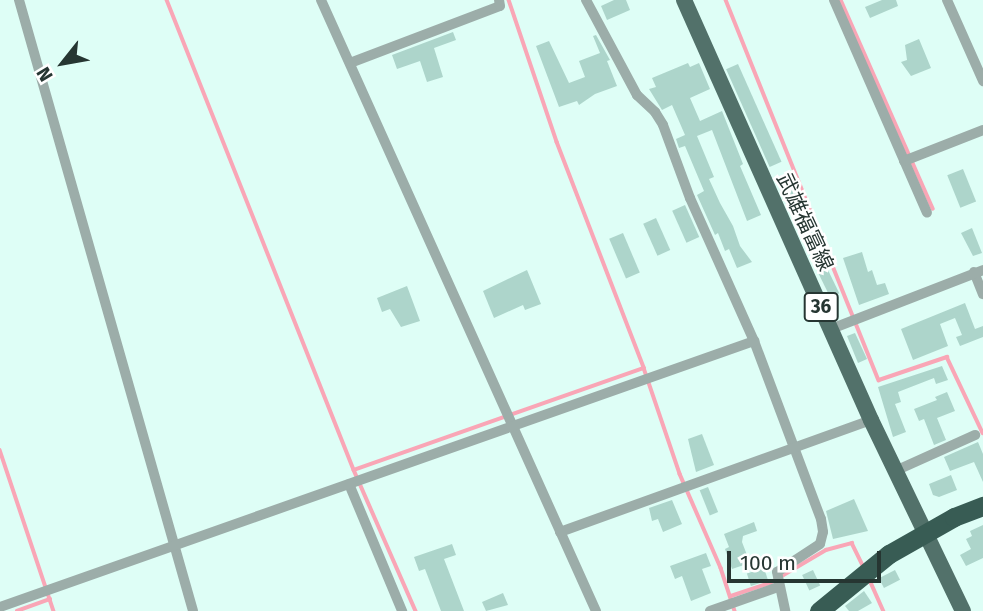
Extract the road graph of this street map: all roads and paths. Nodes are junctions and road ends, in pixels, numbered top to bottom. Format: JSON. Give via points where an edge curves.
{"nodes":[{"id":1,"x":19,"y":0,"type":"edge"},
{"id":2,"x":321,"y":0,"type":"edge"},
{"id":3,"x":499,"y":0,"type":"edge"},
{"id":4,"x":586,"y":0,"type":"edge"},
{"id":5,"x":684,"y":0,"type":"edge"},
{"id":6,"x":834,"y":0,"type":"edge"},
{"id":7,"x":947,"y":0,"type":"edge"},
{"id":8,"x":350,"y":64,"type":"junction"},
{"id":9,"x":983,"y":81,"type":"edge"},
{"id":10,"x":983,"y":130,"type":"edge"},
{"id":11,"x":909,"y":159,"type":"junction"},
{"id":12,"x":927,"y":213,"type":"dead end"},
{"id":13,"x":978,"y":271,"type":"edge"},
{"id":14,"x":983,"y":294,"type":"edge"},
{"id":15,"x":831,"y":329,"type":"junction"},
{"id":16,"x":754,"y":341,"type":"junction"},
{"id":17,"x":511,"y":419,"type":"junction"},
{"id":18,"x":871,"y":420,"type":"junction"},
{"id":19,"x":975,"y":435,"type":"dead end"},
{"id":20,"x":795,"y":447,"type":"junction"},
{"id":21,"x":895,"y":471,"type":"junction"},
{"id":22,"x":356,"y":481,"type":"junction"},
{"id":23,"x":983,"y":506,"type":"edge"},
{"id":24,"x":560,"y":532,"type":"junction"},
{"id":25,"x":923,"y":533,"type":"junction"},
{"id":26,"x":174,"y":545,"type":"junction"},
{"id":27,"x":777,"y":581,"type":"junction"},
{"id":28,"x":0,"y":607,"type":"edge"},
{"id":29,"x":193,"y":611,"type":"edge"},
{"id":30,"x":402,"y":611,"type":"edge"},
{"id":31,"x":596,"y":611,"type":"edge"},
{"id":32,"x":710,"y":611,"type":"edge"},
{"id":33,"x":785,"y":611,"type":"edge"},
{"id":34,"x":819,"y":611,"type":"edge"},
{"id":35,"x":962,"y":611,"type":"edge"}],
"edges":[{"from":1,"to":26,"type":"street"},
{"from":2,"to":8,"type":"street"},
{"from":3,"to":8,"type":"street","via":[[500,6]]},
{"from":4,"to":16,"type":"street","via":[[637,95],[663,125]]},
{"from":5,"to":15,"type":"main road","name":"武雄福富線","number":"36"},
{"from":6,"to":11,"type":"street"},
{"from":7,"to":9,"type":"street"},
{"from":8,"to":17,"type":"street"},
{"from":10,"to":11,"type":"street"},
{"from":11,"to":12,"type":"street"},
{"from":13,"to":14,"type":"street"},
{"from":13,"to":15,"type":"street"},
{"from":15,"to":18,"type":"main road","name":"武雄福富線","number":"36"},
{"from":16,"to":17,"type":"street","via":[[640,382]]},
{"from":16,"to":20,"type":"street"},
{"from":17,"to":22,"type":"street"},
{"from":17,"to":24,"type":"street"},
{"from":18,"to":20,"type":"street"},
{"from":18,"to":21,"type":"main road","name":"武雄福富線","number":"36"},
{"from":19,"to":21,"type":"street"},
{"from":20,"to":24,"type":"street"},
{"from":20,"to":27,"type":"street","via":[[823,532],[815,549],[779,569]]},
{"from":21,"to":25,"type":"main road","name":"武雄福富線","number":"36"},
{"from":22,"to":26,"type":"street"},
{"from":22,"to":30,"type":"street"},
{"from":23,"to":25,"type":"highway"},
{"from":24,"to":31,"type":"street"},
{"from":25,"to":34,"type":"highway","via":[[865,571]]},
{"from":25,"to":35,"type":"main road","name":"武雄福富線","number":"36"},
{"from":26,"to":28,"type":"street"},
{"from":26,"to":29,"type":"street"},
{"from":27,"to":32,"type":"street"},
{"from":27,"to":33,"type":"street"}]}
